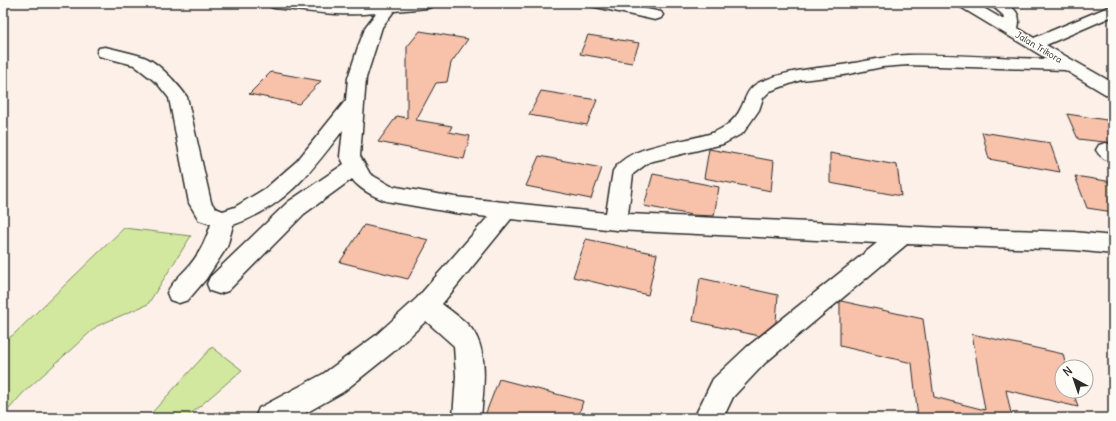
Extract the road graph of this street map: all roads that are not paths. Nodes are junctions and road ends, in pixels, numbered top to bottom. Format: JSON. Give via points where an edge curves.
{"nodes":[{"id":1,"x":274,"y":3,"type":"edge"},
{"id":2,"x":428,"y":3,"type":"edge"},
{"id":3,"x":596,"y":3,"type":"edge"},
{"id":4,"x":964,"y":3,"type":"edge"},
{"id":5,"x":997,"y":3,"type":"edge"},
{"id":6,"x":390,"y":6,"type":"edge"},
{"id":7,"x":1113,"y":10,"type":"edge"},
{"id":8,"x":655,"y":15,"type":"dead end"},
{"id":9,"x":1010,"y":30,"type":"junction"},
{"id":10,"x":1033,"y":44,"type":"junction"},
{"id":11,"x":105,"y":52,"type":"dead end"},
{"id":12,"x":1070,"y":65,"type":"junction"},
{"id":13,"x":1113,"y":91,"type":"edge"},
{"id":14,"x":354,"y":102,"type":"junction"},
{"id":15,"x":356,"y":166,"type":"junction"},
{"id":16,"x":506,"y":210,"type":"junction"},
{"id":17,"x":223,"y":220,"type":"junction"},
{"id":18,"x":616,"y":222,"type":"junction"},
{"id":19,"x":902,"y":236,"type":"junction"},
{"id":20,"x":1113,"y":245,"type":"edge"},
{"id":21,"x":219,"y":284,"type":"dead end"},
{"id":22,"x":179,"y":293,"type":"dead end"},
{"id":23,"x":426,"y":306,"type":"junction"},
{"id":24,"x":269,"y":418,"type":"edge"},
{"id":25,"x":467,"y":418,"type":"edge"},
{"id":26,"x":708,"y":418,"type":"edge"}],
"edges":[{"from":1,"to":6,"type":"street","via":[[363,10]]},
{"from":2,"to":6,"type":"street"},
{"from":3,"to":8,"type":"street"},
{"from":4,"to":9,"type":"street","name":"Jalan Trikora"},
{"from":5,"to":9,"type":"street","via":[[1010,13]]},
{"from":6,"to":14,"type":"street","via":[[374,26],[366,47],[357,78]]},
{"from":7,"to":10,"type":"street"},
{"from":9,"to":10,"type":"street","name":"Jalan Trikora"},
{"from":10,"to":12,"type":"street","name":"Jalan Trikora"},
{"from":11,"to":17,"type":"street","via":[[140,61],[163,79],[178,97],[200,203],[207,214]]},
{"from":12,"to":13,"type":"street","name":"Jalan Trikora"},
{"from":12,"to":18,"type":"street","via":[[908,60],[798,75],[764,87],[754,96],[750,110],[736,129],[716,139],[642,157],[623,171]]},
{"from":14,"to":15,"type":"street","via":[[350,156]]},
{"from":14,"to":17,"type":"street","via":[[304,166],[274,194],[243,213]]},
{"from":15,"to":16,"type":"street","via":[[363,179],[386,193],[455,205]]},
{"from":15,"to":21,"type":"street","via":[[296,208]]},
{"from":16,"to":18,"type":"street"},
{"from":16,"to":23,"type":"street"},
{"from":17,"to":22,"type":"street","via":[[214,247],[198,272]]},
{"from":18,"to":19,"type":"street"},
{"from":19,"to":20,"type":"street"},
{"from":19,"to":26,"type":"street","via":[[756,355],[723,388]]},
{"from":23,"to":24,"type":"street","via":[[384,344],[333,383]]},
{"from":23,"to":25,"type":"street","via":[[462,337],[468,347]]}]}
